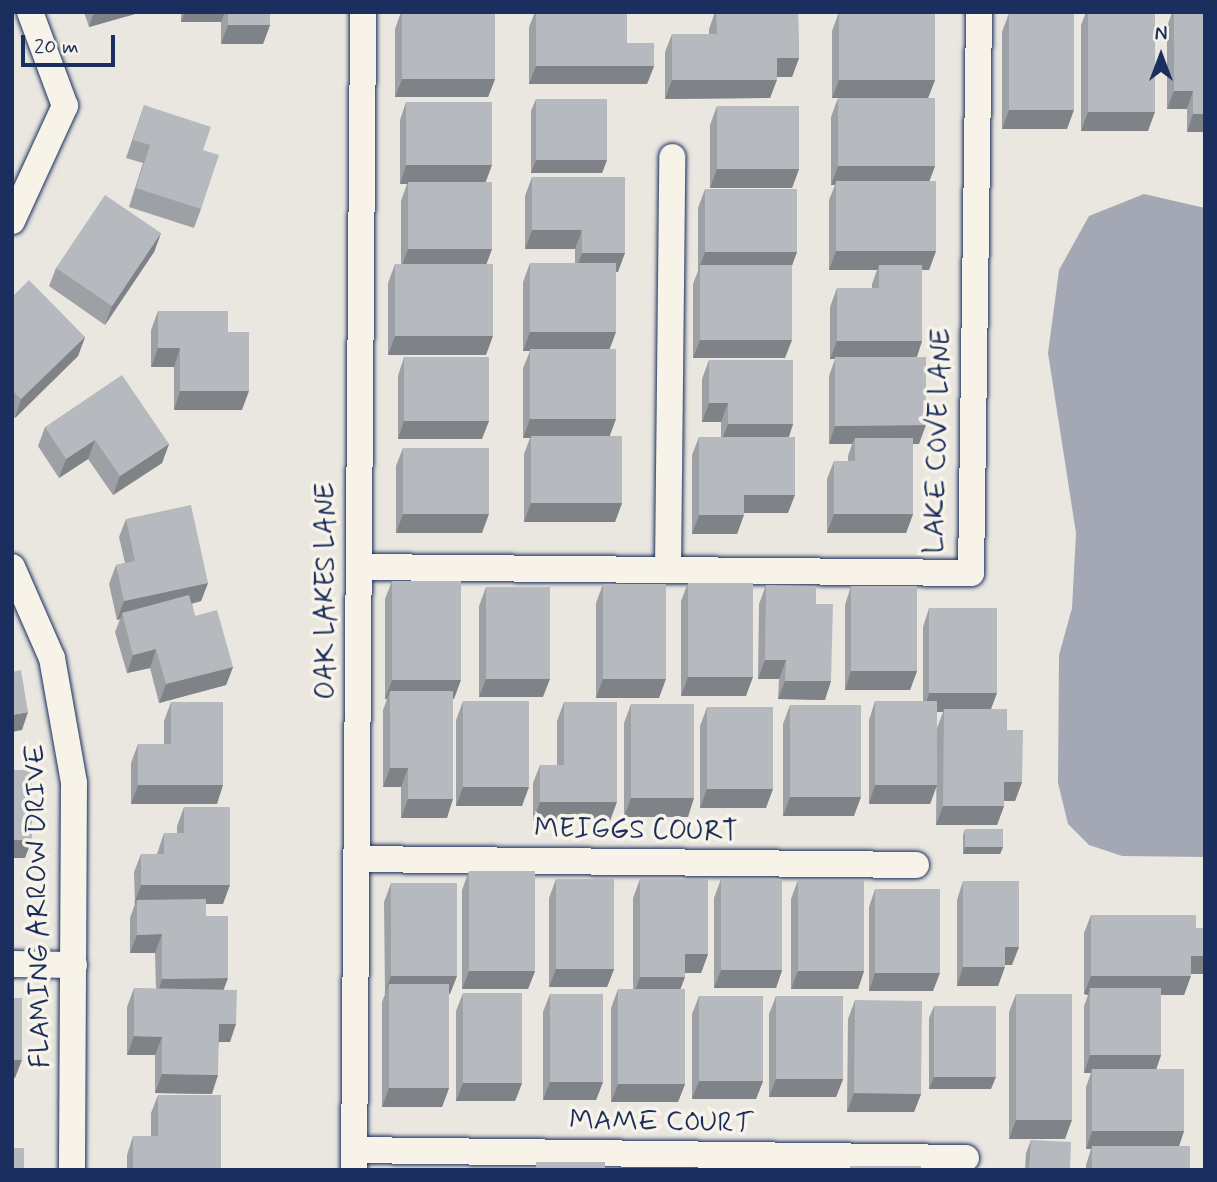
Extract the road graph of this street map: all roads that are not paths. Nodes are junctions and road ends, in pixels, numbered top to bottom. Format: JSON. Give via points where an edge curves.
{"nodes":[{"id":1,"x":30,"y":12,"type":"edge"},
{"id":2,"x":363,"y":12,"type":"edge"},
{"id":3,"x":979,"y":12,"type":"edge"},
{"id":4,"x":672,"y":157,"type":"dead end"},
{"id":5,"x":12,"y":221,"type":"edge"},
{"id":6,"x":12,"y":567,"type":"edge"},
{"id":7,"x":359,"y":567,"type":"junction"},
{"id":8,"x":668,"y":570,"type":"junction"},
{"id":9,"x":356,"y":859,"type":"junction"},
{"id":10,"x":916,"y":865,"type":"dead end"},
{"id":11,"x":12,"y":964,"type":"edge"},
{"id":12,"x":74,"y":965,"type":"junction"},
{"id":13,"x":966,"y":1158,"type":"dead end"},
{"id":14,"x":354,"y":1160,"type":"edge"},
{"id":15,"x":72,"y":1170,"type":"edge"}],
"edges":[{"from":1,"to":5,"type":"street","via":[[65,106],[51,147]]},
{"from":2,"to":7,"type":"street","name":"OAK LAKES LANE"},
{"from":3,"to":8,"type":"street","name":"LAKE COVE LANE","via":[[971,573]]},
{"from":4,"to":8,"type":"street"},
{"from":6,"to":12,"type":"street","name":"FLAMING ARROW DRIVE","via":[[52,658],[65,708],[74,783]]},
{"from":7,"to":8,"type":"street","name":"LAKE COVE LANE"},
{"from":7,"to":9,"type":"street","name":"OAK LAKES LANE"},
{"from":9,"to":10,"type":"street","name":"MEIGGS COURT"},
{"from":9,"to":14,"type":"street","name":"OAK LAKES LANE"},
{"from":11,"to":12,"type":"street"},
{"from":12,"to":15,"type":"street","name":"FLAMING ARROW DRIVE"},
{"from":13,"to":14,"type":"street","name":"MAME COURT"}]}
